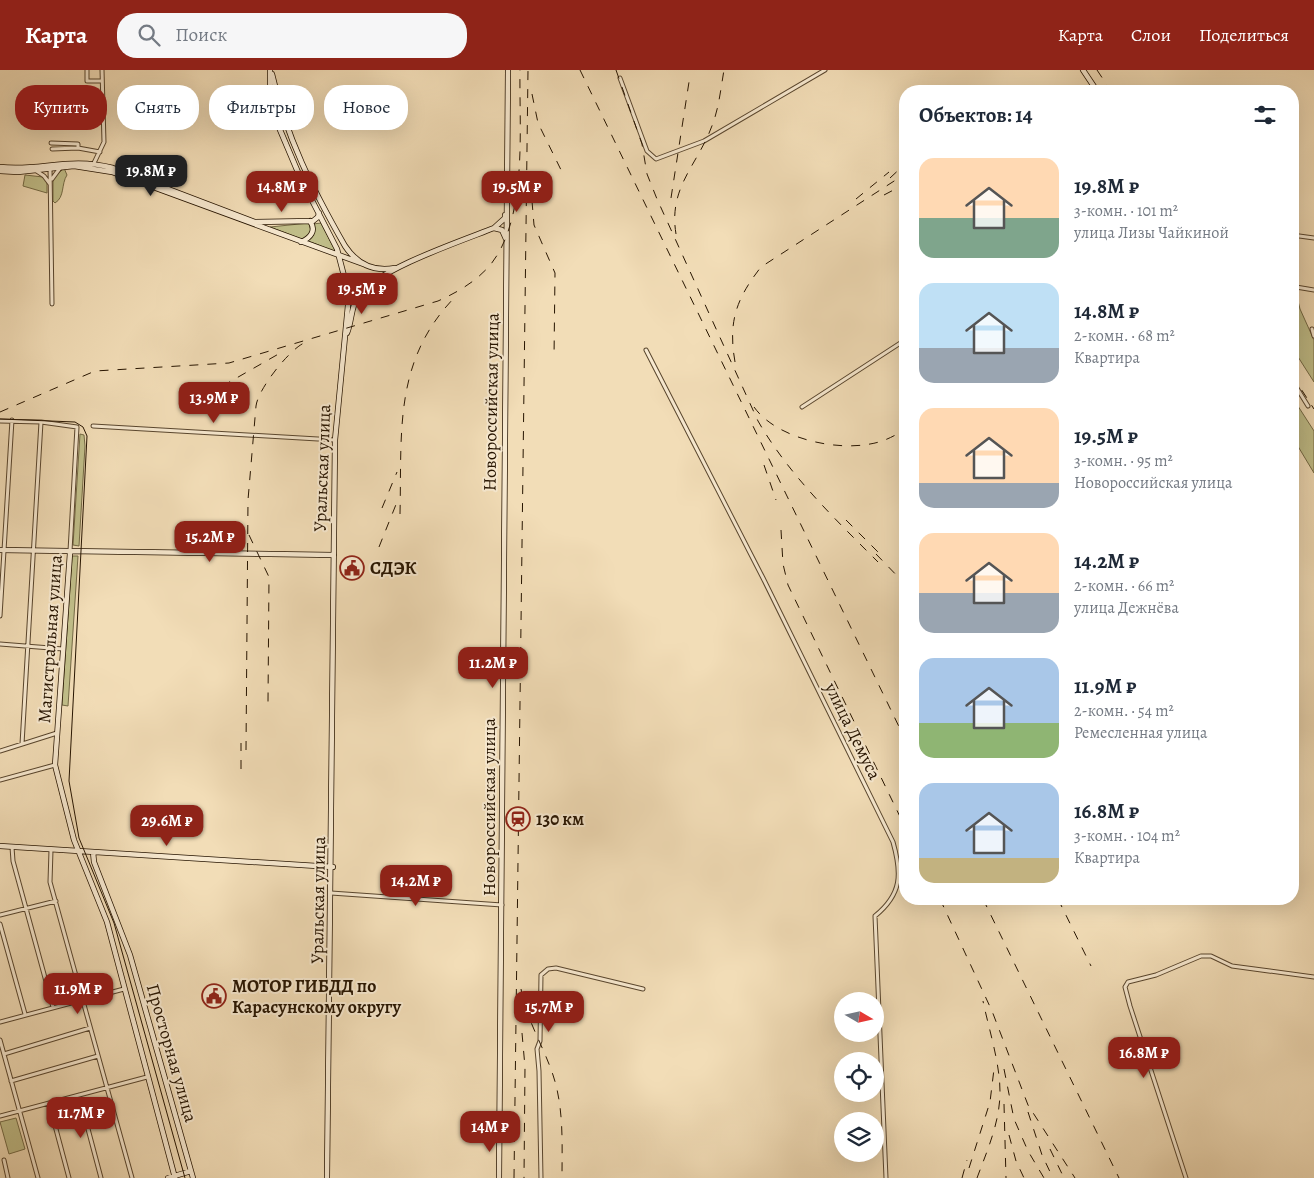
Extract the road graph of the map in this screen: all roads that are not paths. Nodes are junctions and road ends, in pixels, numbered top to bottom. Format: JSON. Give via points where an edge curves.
{"nodes":[{"id":1,"x":87,"y":70,"type":"edge"},
{"id":2,"x":102,"y":70,"type":"edge"},
{"id":3,"x":271,"y":70,"type":"edge"},
{"id":4,"x":508,"y":70,"type":"edge"},
{"id":5,"x":825,"y":70,"type":"edge"},
{"id":6,"x":1083,"y":70,"type":"edge"},
{"id":7,"x":620,"y":78,"type":"dead end"},
{"id":8,"x":102,"y":81,"type":"junction"},
{"id":9,"x":270,"y":85,"type":"edge"},
{"id":10,"x":275,"y":85,"type":"edge"},
{"id":11,"x":1093,"y":85,"type":"edge"},
{"id":12,"x":280,"y":130,"type":"edge"},
{"id":13,"x":289,"y":130,"type":"edge"},
{"id":14,"x":51,"y":143,"type":"dead end"},
{"id":15,"x":78,"y":148,"type":"junction"},
{"id":16,"x":52,"y":149,"type":"dead end"},
{"id":17,"x":100,"y":152,"type":"junction"},
{"id":18,"x":94,"y":163,"type":"junction"},
{"id":19,"x":50,"y":166,"type":"junction"},
{"id":20,"x":67,"y":166,"type":"junction"},
{"id":21,"x":0,"y":169,"type":"edge"},
{"id":22,"x":303,"y":169,"type":"junction"},
{"id":23,"x":34,"y":170,"type":"junction"},
{"id":24,"x":303,"y":182,"type":"junction"},
{"id":25,"x":51,"y":187,"type":"junction"},
{"id":26,"x":507,"y":196,"type":"junction"},
{"id":27,"x":319,"y":213,"type":"junction"},
{"id":28,"x":252,"y":222,"type":"junction"},
{"id":29,"x":310,"y":222,"type":"junction"},
{"id":30,"x":494,"y":228,"type":"junction"},
{"id":31,"x":1299,"y":235,"type":"edge"},
{"id":32,"x":1314,"y":238,"type":"edge"},
{"id":33,"x":301,"y":242,"type":"junction"},
{"id":34,"x":507,"y":251,"type":"junction"},
{"id":35,"x":340,"y":257,"type":"junction"},
{"id":36,"x":366,"y":265,"type":"junction"},
{"id":37,"x":403,"y":266,"type":"junction"},
{"id":38,"x":1299,"y":288,"type":"edge"},
{"id":39,"x":1314,"y":290,"type":"edge"},
{"id":40,"x":349,"y":295,"type":"junction"},
{"id":41,"x":359,"y":296,"type":"junction"},
{"id":42,"x":52,"y":304,"type":"dead end"},
{"id":43,"x":1312,"y":329,"type":"dead end"},
{"id":44,"x":1314,"y":336,"type":"edge"},
{"id":45,"x":899,"y":344,"type":"edge"},
{"id":46,"x":646,"y":350,"type":"dead end"},
{"id":47,"x":342,"y":363,"type":"junction"},
{"id":48,"x":1299,"y":391,"type":"edge"},
{"id":49,"x":1308,"y":406,"type":"dead end"},
{"id":50,"x":802,"y":407,"type":"dead end"},
{"id":51,"x":12,"y":420,"type":"junction"},
{"id":52,"x":0,"y":421,"type":"edge"},
{"id":53,"x":42,"y":422,"type":"junction"},
{"id":54,"x":93,"y":426,"type":"dead end"},
{"id":55,"x":336,"y":440,"type":"junction"},
{"id":56,"x":2,"y":550,"type":"edge"},
{"id":57,"x":34,"y":552,"type":"junction"},
{"id":58,"x":70,"y":553,"type":"junction"},
{"id":59,"x":334,"y":555,"type":"junction"},
{"id":60,"x":0,"y":616,"type":"edge"},
{"id":61,"x":0,"y":644,"type":"edge"},
{"id":62,"x":29,"y":647,"type":"junction"},
{"id":63,"x":64,"y":649,"type":"junction"},
{"id":64,"x":57,"y":733,"type":"junction"},
{"id":65,"x":22,"y":744,"type":"junction"},
{"id":66,"x":0,"y":751,"type":"edge"},
{"id":67,"x":55,"y":765,"type":"junction"},
{"id":68,"x":0,"y":780,"type":"edge"},
{"id":69,"x":0,"y":846,"type":"edge"},
{"id":70,"x":12,"y":846,"type":"junction"},
{"id":71,"x":51,"y":850,"type":"junction"},
{"id":72,"x":79,"y":851,"type":"junction"},
{"id":73,"x":93,"y":852,"type":"junction"},
{"id":74,"x":332,"y":867,"type":"junction"},
{"id":75,"x":332,"y":894,"type":"junction"},
{"id":76,"x":56,"y":901,"type":"junction"},
{"id":77,"x":502,"y":905,"type":"junction"},
{"id":78,"x":26,"y":909,"type":"junction"},
{"id":79,"x":0,"y":915,"type":"edge"},
{"id":80,"x":0,"y":924,"type":"edge"},
{"id":81,"x":1314,"y":977,"type":"edge"},
{"id":82,"x":124,"y":989,"type":"junction"},
{"id":83,"x":642,"y":989,"type":"dead end"},
{"id":84,"x":83,"y":999,"type":"junction"},
{"id":85,"x":53,"y":1007,"type":"junction"},
{"id":86,"x":26,"y":1014,"type":"junction"},
{"id":87,"x":0,"y":1022,"type":"edge"},
{"id":88,"x":90,"y":1028,"type":"junction"},
{"id":89,"x":0,"y":1040,"type":"edge"},
{"id":90,"x":4,"y":1054,"type":"junction"},
{"id":91,"x":98,"y":1056,"type":"junction"},
{"id":92,"x":147,"y":1077,"type":"junction"},
{"id":93,"x":11,"y":1081,"type":"junction"},
{"id":94,"x":107,"y":1088,"type":"junction"},
{"id":95,"x":79,"y":1095,"type":"junction"},
{"id":96,"x":49,"y":1103,"type":"junction"},
{"id":97,"x":20,"y":1111,"type":"junction"},
{"id":98,"x":0,"y":1116,"type":"edge"},
{"id":99,"x":4,"y":1160,"type":"dead end"},
{"id":100,"x":191,"y":1172,"type":"junction"},
{"id":101,"x":175,"y":1177,"type":"edge"},
{"id":102,"x":8,"y":1178,"type":"edge"},
{"id":103,"x":38,"y":1178,"type":"edge"},
{"id":104,"x":69,"y":1178,"type":"edge"},
{"id":105,"x":101,"y":1178,"type":"edge"},
{"id":106,"x":132,"y":1178,"type":"edge"},
{"id":107,"x":168,"y":1178,"type":"edge"},
{"id":108,"x":193,"y":1178,"type":"edge"},
{"id":109,"x":327,"y":1178,"type":"edge"},
{"id":110,"x":499,"y":1178,"type":"edge"},
{"id":111,"x":541,"y":1178,"type":"edge"},
{"id":112,"x":886,"y":1178,"type":"edge"},
{"id":113,"x":1186,"y":1178,"type":"edge"}],
"edges":[{"from":1,"to":8,"type":"street","via":[[87,81]]},
{"from":2,"to":8,"type":"street"},
{"from":3,"to":9,"type":"street"},
{"from":3,"to":10,"type":"street"},
{"from":4,"to":26,"type":"street","name":"Новороссийская улица"},
{"from":5,"to":7,"type":"street","via":[[704,141],[656,159],[645,146]]},
{"from":6,"to":11,"type":"street"},
{"from":8,"to":17,"type":"street","via":[[104,142]]},
{"from":12,"to":24,"type":"street"},
{"from":13,"to":22,"type":"street"},
{"from":14,"to":15,"type":"street","via":[[78,144]]},
{"from":15,"to":16,"type":"street"},
{"from":15,"to":17,"type":"street"},
{"from":17,"to":18,"type":"street"},
{"from":18,"to":19,"type":"street"},
{"from":18,"to":28,"type":"street"},
{"from":19,"to":20,"type":"street"},
{"from":19,"to":21,"type":"street"},
{"from":19,"to":23,"type":"street"},
{"from":19,"to":25,"type":"street"},
{"from":20,"to":25,"type":"street","via":[[55,172]]},
{"from":20,"to":28,"type":"street","via":[[112,172]]},
{"from":21,"to":23,"type":"street"},
{"from":22,"to":24,"type":"street"},
{"from":22,"to":36,"type":"street","via":[[344,246]]},
{"from":23,"to":25,"type":"street","via":[[44,176]]},
{"from":24,"to":27,"type":"street"},
{"from":25,"to":42,"type":"street"},
{"from":26,"to":30,"type":"street","name":"Новороссийская улица","via":[[505,218]]},
{"from":26,"to":34,"type":"street","name":"Новороссийская улица"},
{"from":27,"to":29,"type":"street","via":[[316,220]]},
{"from":27,"to":35,"type":"street"},
{"from":28,"to":29,"type":"street"},
{"from":28,"to":33,"type":"street"},
{"from":29,"to":33,"type":"street","via":[[311,236]]},
{"from":30,"to":34,"type":"street","via":[[505,234]]},
{"from":30,"to":37,"type":"street"},
{"from":31,"to":32,"type":"street"},
{"from":33,"to":35,"type":"street"},
{"from":34,"to":77,"type":"street","name":"Новороссийская улица"},
{"from":35,"to":36,"type":"street"},
{"from":35,"to":40,"type":"street","name":"Уральская улица"},
{"from":36,"to":37,"type":"street","via":[[382,269]]},
{"from":37,"to":41,"type":"street","via":[[368,286]]},
{"from":38,"to":39,"type":"street"},
{"from":40,"to":41,"type":"street"},
{"from":40,"to":47,"type":"street","name":"Уральская улица"},
{"from":41,"to":47,"type":"street","name":"Уральская улица","via":[[346,337]]},
{"from":43,"to":44,"type":"street"},
{"from":45,"to":50,"type":"street"},
{"from":46,"to":112,"type":"street","name":"улица Демуса","via":[[763,578],[897,854],[898,878],[893,898],[875,916]]},
{"from":47,"to":55,"type":"street","name":"Уральская улица"},
{"from":48,"to":49,"type":"street"},
{"from":51,"to":52,"type":"street"},
{"from":51,"to":53,"type":"street"},
{"from":51,"to":56,"type":"street"},
{"from":53,"to":57,"type":"street"},
{"from":53,"to":58,"type":"street","name":"Магистральная улица","via":[[77,427]]},
{"from":54,"to":55,"type":"street"},
{"from":55,"to":59,"type":"street","name":"Уральская улица"},
{"from":56,"to":57,"type":"street"},
{"from":56,"to":60,"type":"street"},
{"from":57,"to":58,"type":"street"},
{"from":57,"to":62,"type":"street"},
{"from":58,"to":59,"type":"street"},
{"from":58,"to":63,"type":"street","name":"Магистральная улица"},
{"from":59,"to":74,"type":"street","name":"Уральская улица"},
{"from":61,"to":62,"type":"street"},
{"from":62,"to":63,"type":"street"},
{"from":62,"to":65,"type":"street"},
{"from":63,"to":64,"type":"street","name":"Магистральная улица"},
{"from":64,"to":65,"type":"street"},
{"from":64,"to":67,"type":"street","name":"Магистральная улица"},
{"from":65,"to":66,"type":"street"},
{"from":67,"to":68,"type":"street"},
{"from":67,"to":72,"type":"street","name":"Магистральная улица"},
{"from":69,"to":70,"type":"street"},
{"from":70,"to":71,"type":"street"},
{"from":70,"to":78,"type":"street"},
{"from":71,"to":72,"type":"street"},
{"from":71,"to":76,"type":"street","via":[[49,873]]},
{"from":72,"to":73,"type":"street"},
{"from":72,"to":82,"type":"street","name":"Просторная улица","via":[[107,922]]},
{"from":73,"to":74,"type":"street"},
{"from":73,"to":100,"type":"street","name":"Просторная улица","via":[[130,955]]},
{"from":74,"to":75,"type":"street","name":"Уральская улица"},
{"from":75,"to":77,"type":"street"},
{"from":75,"to":109,"type":"street","name":"Уральская улица"},
{"from":76,"to":78,"type":"street"},
{"from":76,"to":84,"type":"street"},
{"from":77,"to":110,"type":"street","name":"Новороссийская улица"},
{"from":78,"to":79,"type":"street"},
{"from":78,"to":85,"type":"street"},
{"from":80,"to":86,"type":"street"},
{"from":81,"to":113,"type":"street","via":[[1232,966],[1206,956],[1128,982],[1125,987],[1130,1006]]},
{"from":82,"to":84,"type":"street"},
{"from":82,"to":92,"type":"street","name":"Просторная улица"},
{"from":83,"to":111,"type":"street","via":[[556,968],[541,975],[540,1041],[537,1049]]},
{"from":84,"to":85,"type":"street"},
{"from":84,"to":88,"type":"street"},
{"from":85,"to":86,"type":"street"},
{"from":86,"to":87,"type":"street"},
{"from":88,"to":90,"type":"street"},
{"from":88,"to":91,"type":"street"},
{"from":89,"to":90,"type":"street"},
{"from":90,"to":93,"type":"street"},
{"from":91,"to":93,"type":"street"},
{"from":91,"to":94,"type":"street"},
{"from":92,"to":94,"type":"street"},
{"from":92,"to":101,"type":"street","name":"Просторная улица"},
{"from":93,"to":97,"type":"street"},
{"from":94,"to":95,"type":"street"},
{"from":94,"to":106,"type":"street"},
{"from":95,"to":96,"type":"street"},
{"from":95,"to":105,"type":"street"},
{"from":96,"to":97,"type":"street"},
{"from":96,"to":104,"type":"street"},
{"from":97,"to":98,"type":"street"},
{"from":97,"to":103,"type":"street"},
{"from":99,"to":102,"type":"street"},
{"from":100,"to":101,"type":"street"},
{"from":100,"to":108,"type":"street","name":"Просторная улица"},
{"from":101,"to":107,"type":"street"}]}
